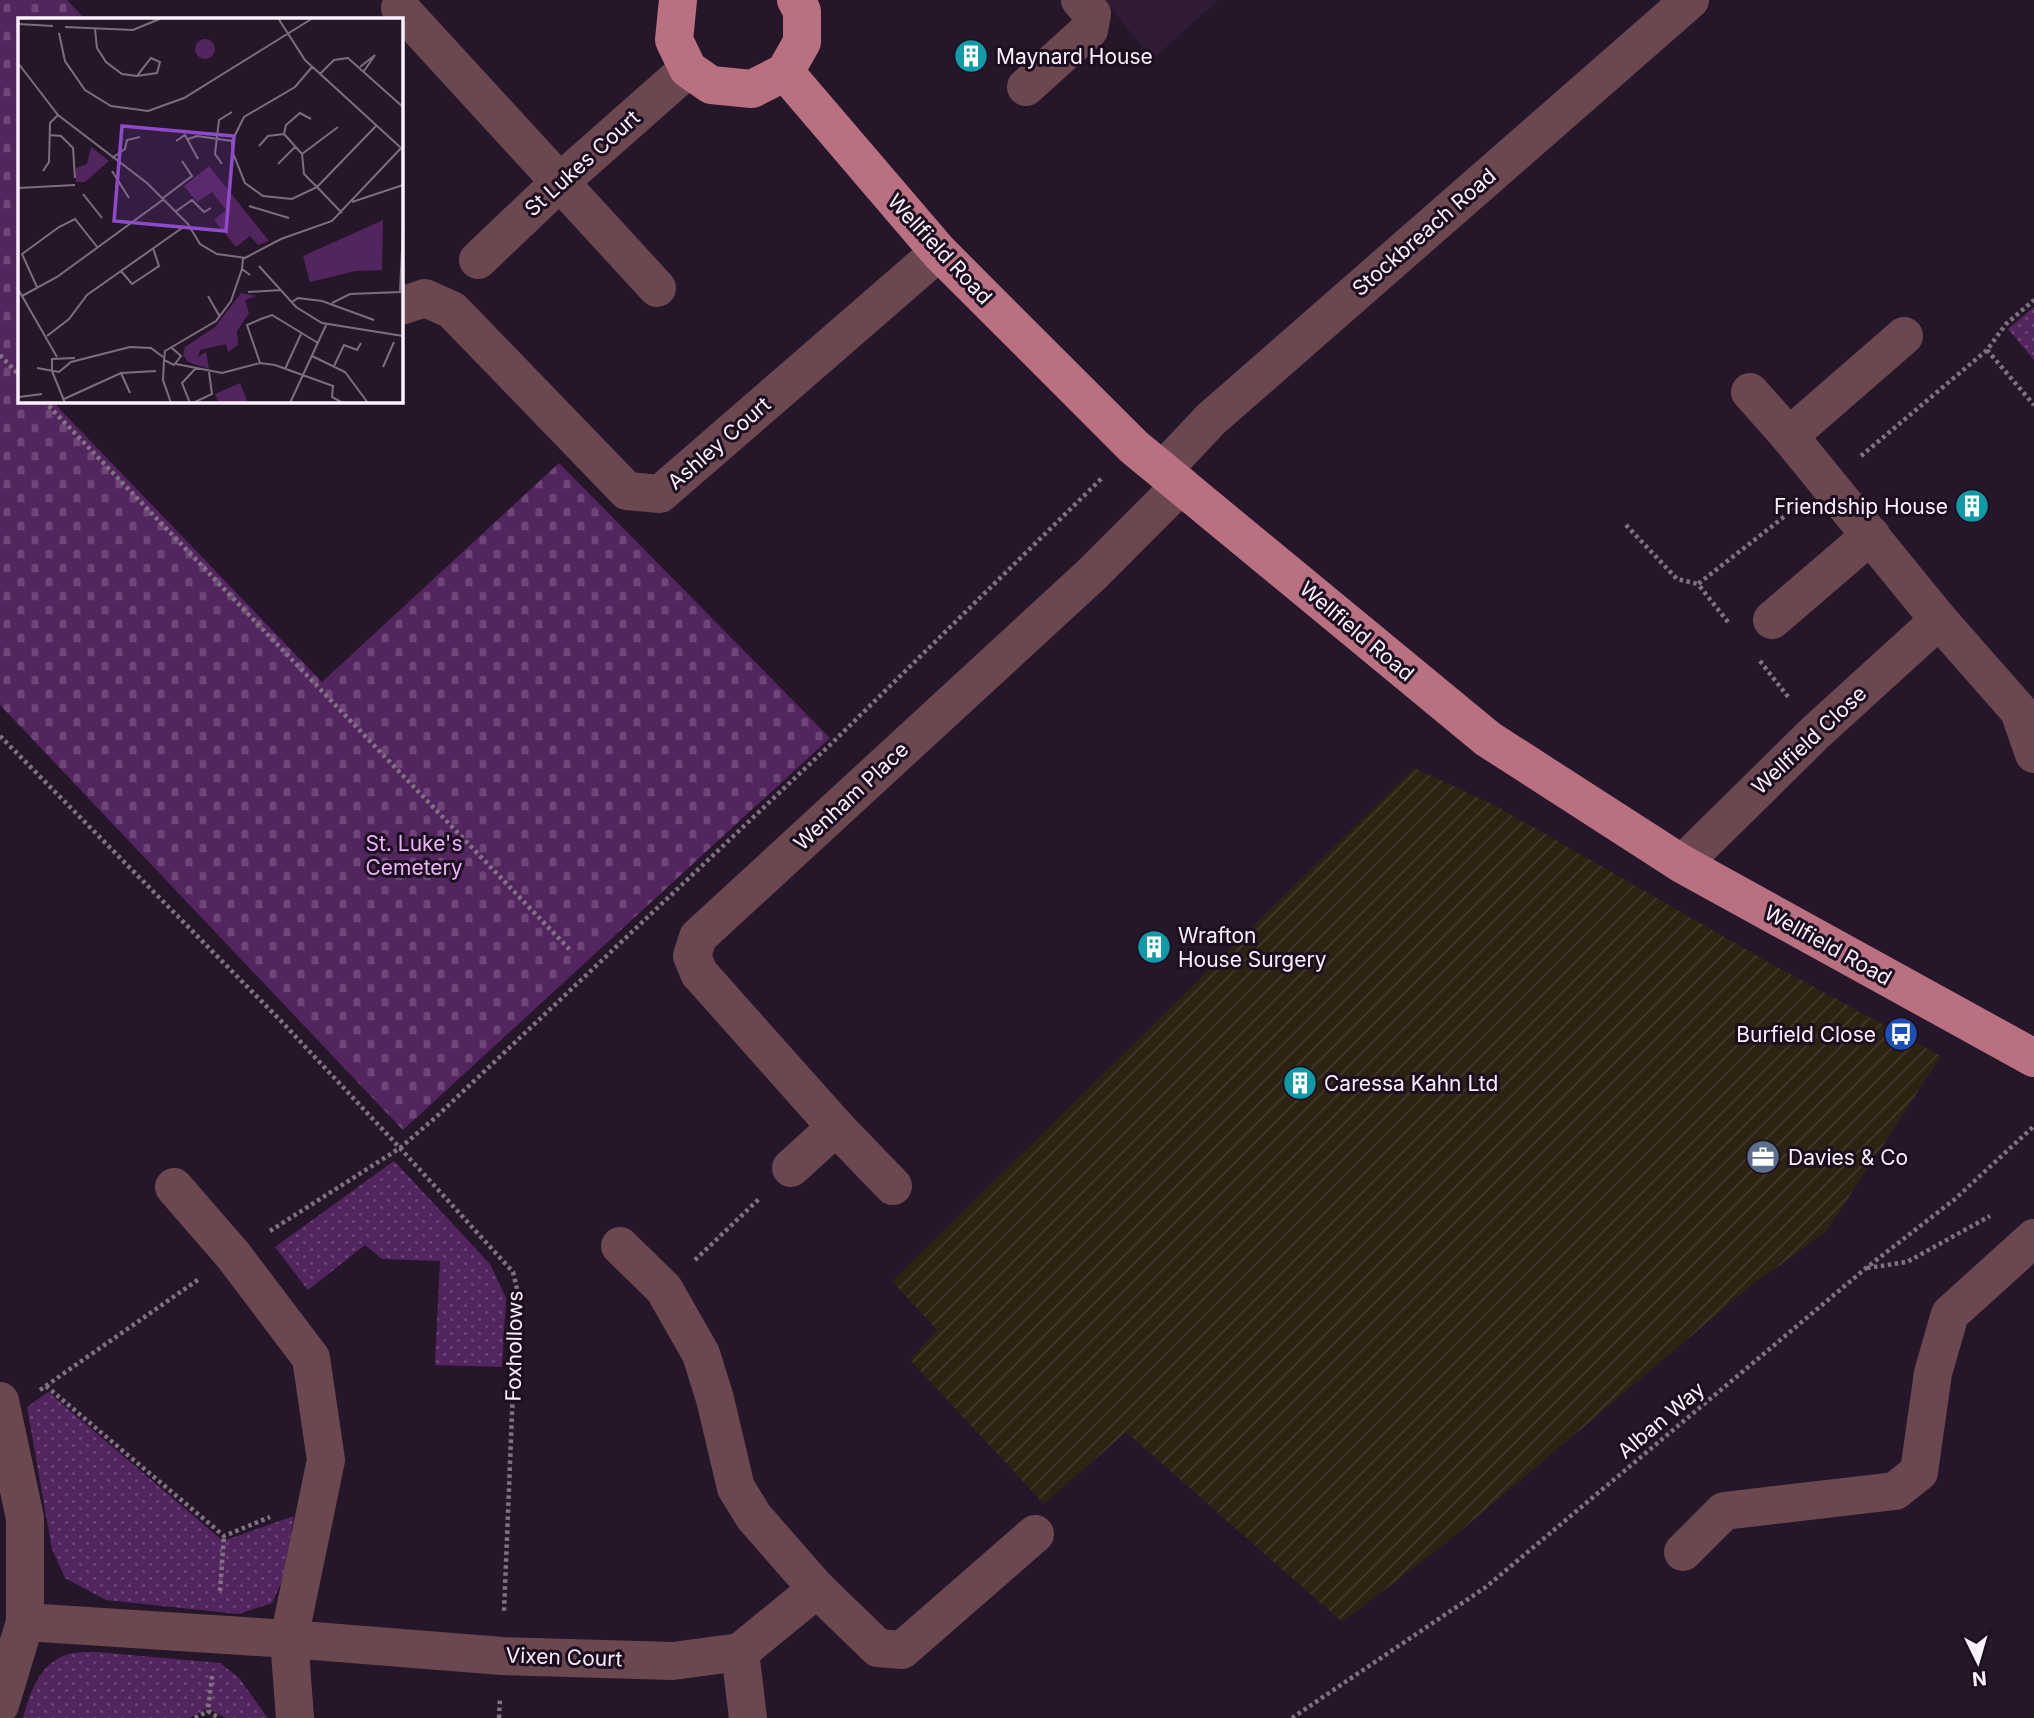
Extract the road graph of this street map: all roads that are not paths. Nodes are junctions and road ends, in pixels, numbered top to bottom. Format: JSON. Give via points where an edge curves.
{"nodes":[{"id":1,"x":678,"y":0,"type":"edge"},
{"id":2,"x":796,"y":0,"type":"edge"},
{"id":3,"x":1080,"y":0,"type":"edge"},
{"id":4,"x":1690,"y":0,"type":"edge"},
{"id":5,"x":400,"y":8,"type":"dead end"},
{"id":6,"x":688,"y":68,"type":"junction"},
{"id":7,"x":785,"y":72,"type":"junction"},
{"id":8,"x":1026,"y":87,"type":"dead end"},
{"id":9,"x":560,"y":182,"type":"junction"},
{"id":10,"x":939,"y":252,"type":"junction"},
{"id":11,"x":478,"y":260,"type":"dead end"},
{"id":12,"x":657,"y":288,"type":"dead end"},
{"id":13,"x":402,"y":306,"type":"edge"},
{"id":14,"x":1904,"y":336,"type":"dead end"},
{"id":15,"x":1750,"y":392,"type":"dead end"},
{"id":16,"x":1789,"y":436,"type":"junction"},
{"id":17,"x":1172,"y":477,"type":"junction"},
{"id":18,"x":1871,"y":535,"type":"junction"},
{"id":19,"x":1772,"y":620,"type":"dead end"},
{"id":20,"x":1939,"y":620,"type":"junction"},
{"id":21,"x":2027,"y":705,"type":"edge"},
{"id":22,"x":2034,"y":754,"type":"edge"},
{"id":23,"x":1682,"y":864,"type":"junction"},
{"id":24,"x":2034,"y":1058,"type":"edge"},
{"id":25,"x":836,"y":1127,"type":"junction"},
{"id":26,"x":791,"y":1168,"type":"road end"},
{"id":27,"x":893,"y":1186,"type":"dead end"},
{"id":28,"x":174,"y":1187,"type":"dead end"},
{"id":29,"x":2034,"y":1238,"type":"edge"},
{"id":30,"x":620,"y":1246,"type":"dead end"},
{"id":31,"x":2,"y":1408,"type":"edge"},
{"id":32,"x":1035,"y":1534,"type":"dead end"},
{"id":33,"x":1684,"y":1552,"type":"dead end"},
{"id":34,"x":817,"y":1589,"type":"junction"},
{"id":35,"x":25,"y":1622,"type":"junction"},
{"id":36,"x":289,"y":1639,"type":"junction"},
{"id":37,"x":740,"y":1652,"type":"junction"},
{"id":38,"x":0,"y":1705,"type":"edge"},
{"id":39,"x":295,"y":1718,"type":"edge"},
{"id":40,"x":748,"y":1718,"type":"edge"}],
"edges":[{"from":1,"to":6,"type":"main road","via":[[674,40]]},
{"from":2,"to":7,"type":"main road","via":[[802,11],[802,41]]},
{"from":3,"to":8,"type":"street","via":[[1091,14],[1089,30]]},
{"from":4,"to":17,"type":"street","name":"Stockbreach Road","via":[[1211,419]]},
{"from":5,"to":9,"type":"street"},
{"from":6,"to":7,"type":"main road","via":[[711,85],[752,89]]},
{"from":6,"to":9,"type":"street","name":"St Lukes Court"},
{"from":7,"to":10,"type":"main road","name":"Wellfield Road"},
{"from":9,"to":11,"type":"street","name":"St Lukes Court"},
{"from":9,"to":12,"type":"street"},
{"from":10,"to":13,"type":"street","name":"Ashley Court","via":[[660,494],[627,491],[452,310],[425,298]]},
{"from":10,"to":17,"type":"main road","name":"Wellfield Road","via":[[1134,447]]},
{"from":14,"to":16,"type":"street"},
{"from":15,"to":16,"type":"street"},
{"from":16,"to":18,"type":"street"},
{"from":17,"to":23,"type":"main road","name":"Wellfield Road","via":[[1488,739]]},
{"from":17,"to":25,"type":"street","name":"Wenham Place","via":[[1090,576],[698,937],[692,956],[699,974]]},
{"from":18,"to":19,"type":"street"},
{"from":18,"to":20,"type":"street"},
{"from":20,"to":21,"type":"street"},
{"from":20,"to":23,"type":"street","name":"Wellfield Close","via":[[1815,732]]},
{"from":21,"to":22,"type":"street"},
{"from":23,"to":24,"type":"main road","name":"Wellfield Road"},
{"from":25,"to":26,"type":"street"},
{"from":25,"to":27,"type":"street","name":"Wenham Place"},
{"from":28,"to":36,"type":"street","via":[[233,1255],[311,1358],[326,1460]]},
{"from":29,"to":33,"type":"street","via":[[1950,1314],[1933,1373],[1919,1472],[1895,1491],[1724,1511]]},
{"from":30,"to":34,"type":"street","via":[[664,1289],[701,1354],[736,1488],[754,1517]]},
{"from":31,"to":35,"type":"street","via":[[25,1518]]},
{"from":32,"to":34,"type":"street","via":[[902,1650],[878,1648]]},
{"from":34,"to":37,"type":"street"},
{"from":35,"to":36,"type":"street"},
{"from":35,"to":38,"type":"street"},
{"from":36,"to":37,"type":"street","name":"Vixen Court","via":[[502,1656],[673,1661]]},
{"from":36,"to":39,"type":"street"},
{"from":37,"to":40,"type":"street"}]}
